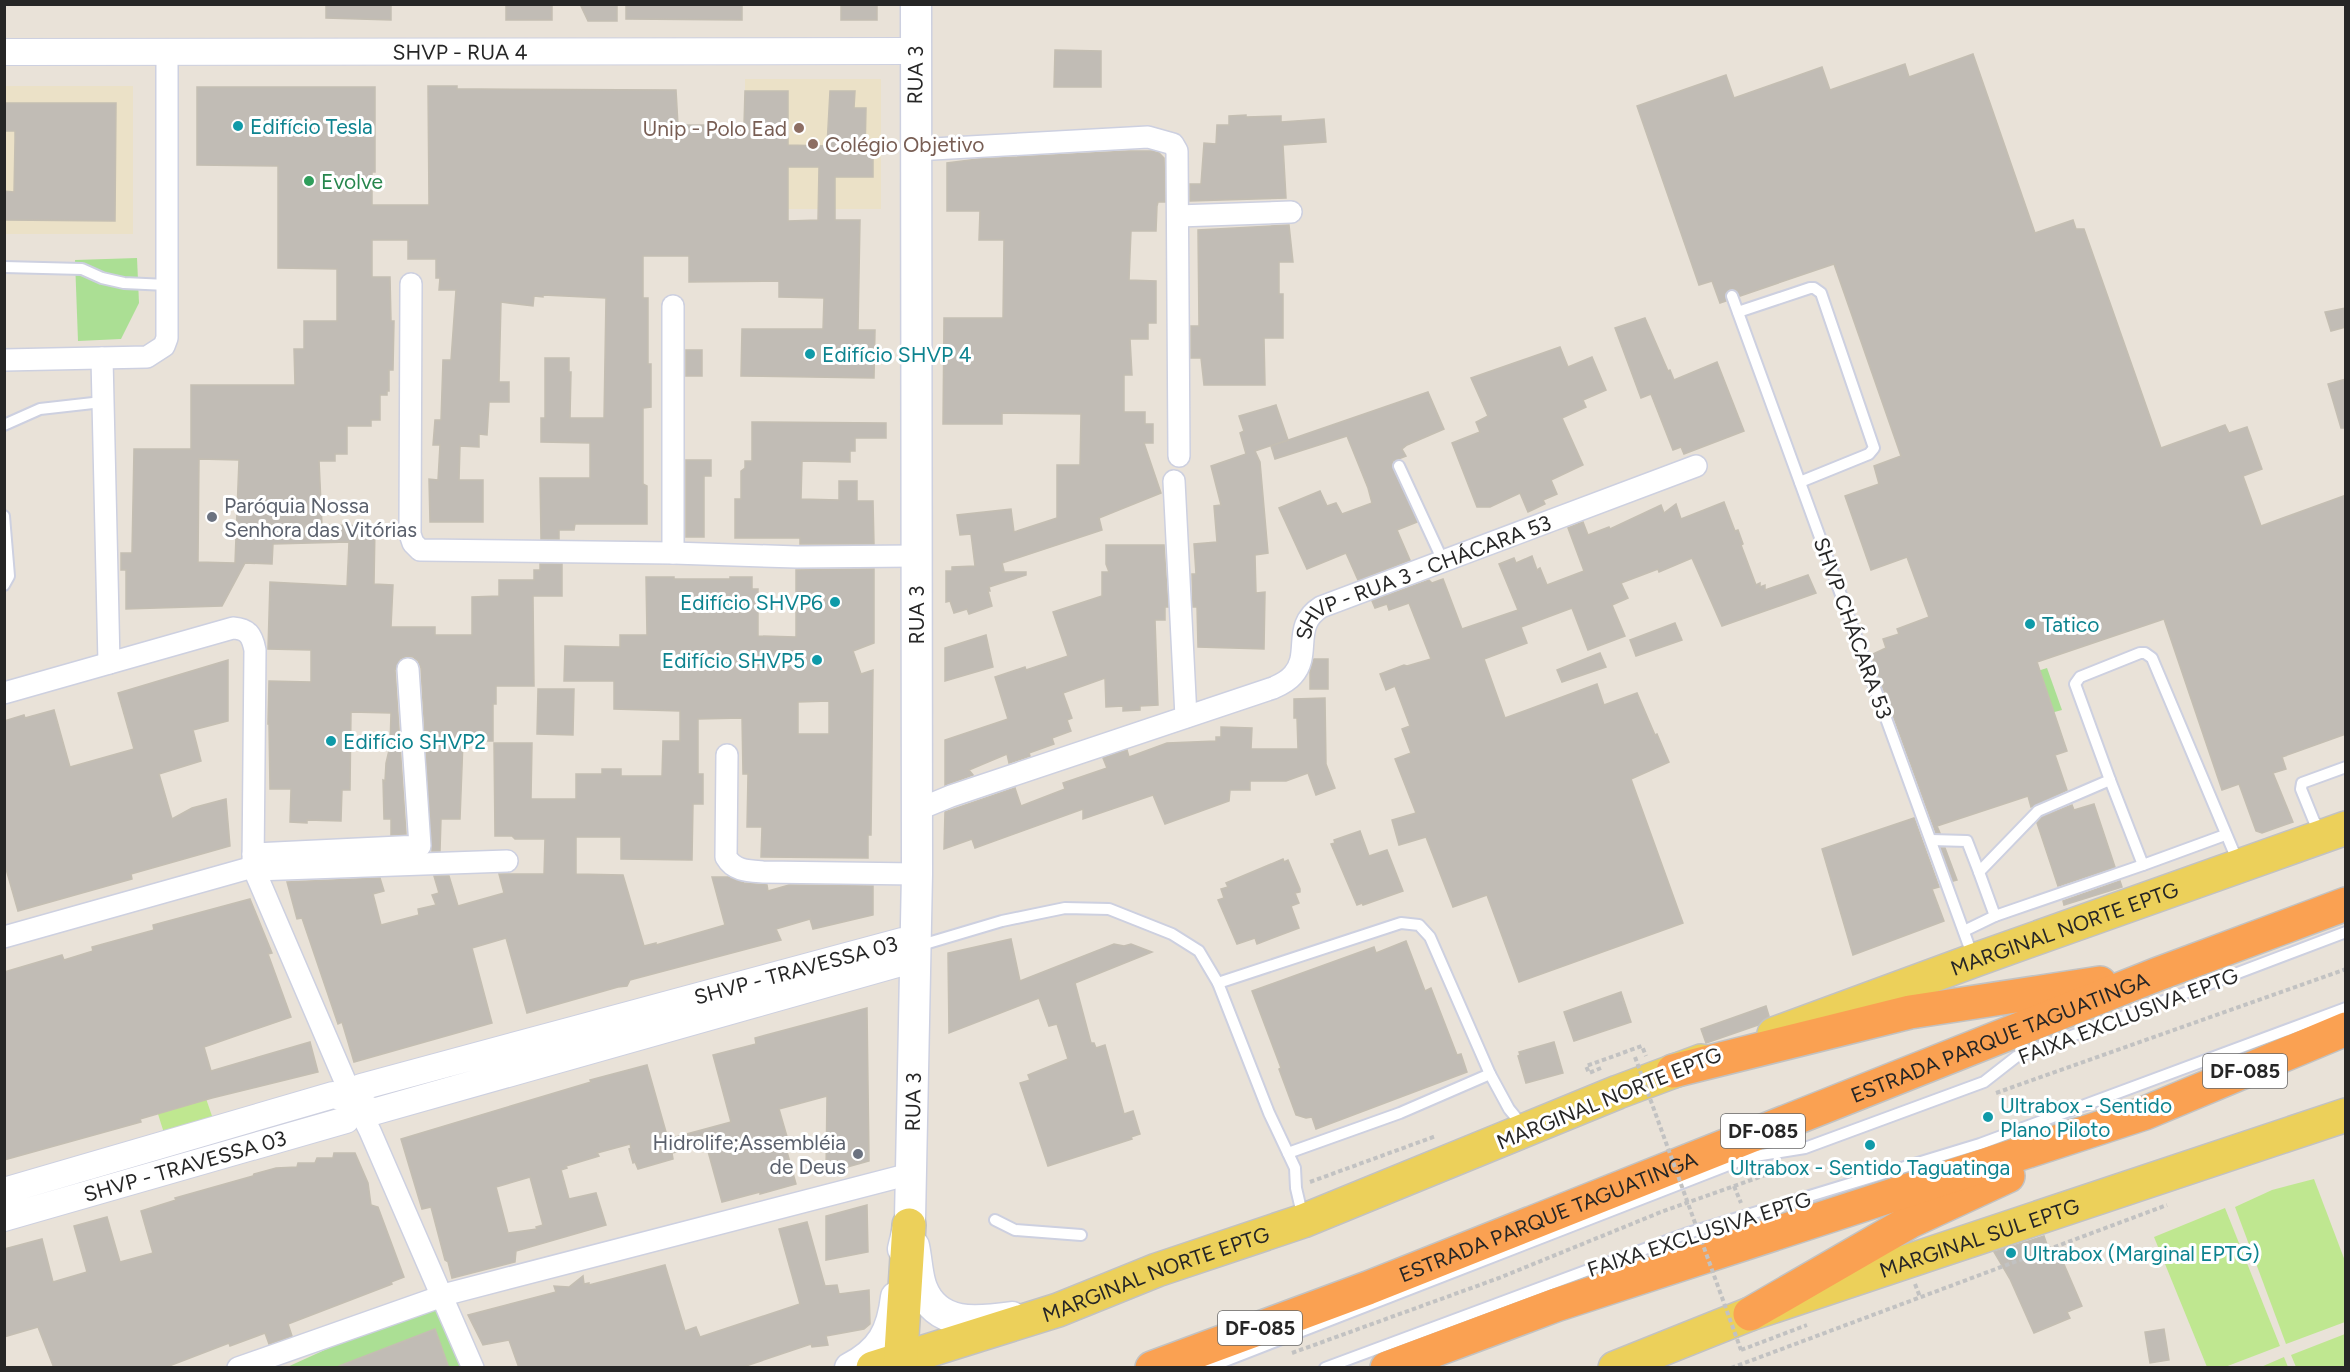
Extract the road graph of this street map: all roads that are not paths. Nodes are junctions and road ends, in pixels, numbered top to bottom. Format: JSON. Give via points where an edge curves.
{"nodes":[{"id":1,"x":916,"y":4,"type":"edge"},
{"id":2,"x":167,"y":51,"type":"junction"},
{"id":3,"x":915,"y":51,"type":"junction"},
{"id":4,"x":4,"y":52,"type":"edge"},
{"id":5,"x":915,"y":150,"type":"junction"},
{"id":6,"x":1291,"y":212,"type":"dead end"},
{"id":7,"x":1178,"y":216,"type":"junction"},
{"id":8,"x":4,"y":267,"type":"edge"},
{"id":9,"x":411,"y":284,"type":"dead end"},
{"id":10,"x":167,"y":285,"type":"junction"},
{"id":11,"x":1732,"y":296,"type":"dead end"},
{"id":12,"x":673,"y":306,"type":"dead end"},
{"id":13,"x":1738,"y":312,"type":"junction"},
{"id":14,"x":102,"y":358,"type":"junction"},
{"id":15,"x":4,"y":360,"type":"edge"},
{"id":16,"x":102,"y":402,"type":"junction"},
{"id":17,"x":4,"y":424,"type":"edge"},
{"id":18,"x":1179,"y":456,"type":"dead end"},
{"id":19,"x":1399,"y":466,"type":"dead end"},
{"id":20,"x":1696,"y":466,"type":"dead end"},
{"id":21,"x":1174,"y":481,"type":"dead end"},
{"id":22,"x":1800,"y":482,"type":"junction"},
{"id":23,"x":4,"y":516,"type":"edge"},
{"id":24,"x":673,"y":553,"type":"junction"},
{"id":25,"x":916,"y":556,"type":"junction"},
{"id":26,"x":1443,"y":561,"type":"junction"},
{"id":27,"x":4,"y":585,"type":"edge"},
{"id":28,"x":109,"y":663,"type":"junction"},
{"id":29,"x":408,"y":669,"type":"dead end"},
{"id":30,"x":4,"y":693,"type":"edge"},
{"id":31,"x":1186,"y":717,"type":"junction"},
{"id":32,"x":727,"y":755,"type":"dead end"},
{"id":33,"x":2346,"y":767,"type":"edge"},
{"id":34,"x":2110,"y":780,"type":"junction"},
{"id":35,"x":917,"y":810,"type":"junction"},
{"id":36,"x":2336,"y":831,"type":"edge"},
{"id":37,"x":2225,"y":835,"type":"junction"},
{"id":38,"x":1931,"y":840,"type":"junction"},
{"id":39,"x":507,"y":861,"type":"dead end"},
{"id":40,"x":254,"y":864,"type":"junction"},
{"id":41,"x":2143,"y":865,"type":"junction"},
{"id":42,"x":2240,"y":865,"type":"junction"},
{"id":43,"x":1979,"y":872,"type":"junction"},
{"id":44,"x":917,"y":874,"type":"junction"},
{"id":45,"x":2346,"y":904,"type":"edge"},
{"id":46,"x":1995,"y":916,"type":"junction"},
{"id":47,"x":2346,"y":932,"type":"edge"},
{"id":48,"x":4,"y":937,"type":"edge"},
{"id":49,"x":1969,"y":945,"type":"junction"},
{"id":50,"x":916,"y":947,"type":"junction"},
{"id":51,"x":2158,"y":974,"type":"junction"},
{"id":52,"x":1218,"y":983,"type":"junction"},
{"id":53,"x":2346,"y":1008,"type":"edge"},
{"id":54,"x":2346,"y":1029,"type":"edge"},
{"id":55,"x":1660,"y":1066,"type":"junction"},
{"id":56,"x":1490,"y":1074,"type":"junction"},
{"id":57,"x":356,"y":1101,"type":"junction"},
{"id":58,"x":2145,"y":1113,"type":"junction"},
{"id":59,"x":2346,"y":1115,"type":"edge"},
{"id":60,"x":1527,"y":1130,"type":"junction"},
{"id":61,"x":1288,"y":1153,"type":"junction"},
{"id":62,"x":910,"y":1174,"type":"junction"},
{"id":63,"x":4,"y":1191,"type":"edge"},
{"id":64,"x":4,"y":1218,"type":"edge"},
{"id":65,"x":995,"y":1220,"type":"dead end"},
{"id":66,"x":1303,"y":1221,"type":"junction"},
{"id":67,"x":909,"y":1225,"type":"junction"},
{"id":68,"x":1081,"y":1235,"type":"dead end"},
{"id":69,"x":444,"y":1295,"type":"junction"},
{"id":70,"x":1058,"y":1310,"type":"junction"},
{"id":71,"x":1750,"y":1314,"type":"junction"},
{"id":72,"x":891,"y":1365,"type":"edge"},
{"id":73,"x":238,"y":1368,"type":"edge"},
{"id":74,"x":474,"y":1368,"type":"edge"},
{"id":75,"x":850,"y":1368,"type":"edge"},
{"id":76,"x":1152,"y":1368,"type":"edge"},
{"id":77,"x":1207,"y":1368,"type":"edge"},
{"id":78,"x":1325,"y":1368,"type":"edge"},
{"id":79,"x":1387,"y":1368,"type":"edge"},
{"id":80,"x":1615,"y":1368,"type":"edge"}],
"edges":[{"from":1,"to":3,"type":"main road","name":"RUA 3"},
{"from":2,"to":3,"type":"street","name":"SHVP - RUA 4"},
{"from":2,"to":4,"type":"street","name":"SHVP - RUA 4"},
{"from":2,"to":10,"type":"street"},
{"from":3,"to":5,"type":"main road","name":"RUA 3"},
{"from":5,"to":7,"type":"street","via":[[1163,139],[1177,151]]},
{"from":5,"to":25,"type":"main road","name":"RUA 3"},
{"from":6,"to":7,"type":"street"},
{"from":7,"to":18,"type":"street"},
{"from":8,"to":10,"type":"lane","via":[[82,269],[124,283]]},
{"from":9,"to":24,"type":"street","via":[[409,504],[413,543],[420,550]]},
{"from":10,"to":14,"type":"street","via":[[164,346],[147,357]]},
{"from":11,"to":13,"type":"lane","name":"SHVP CHÁCARA 53"},
{"from":12,"to":24,"type":"street"},
{"from":13,"to":22,"type":"lane","name":"SHVP CHÁCARA 53"},
{"from":13,"to":22,"type":"lane","via":[[1810,288],[1821,293],[1874,448],[1869,454]]},
{"from":14,"to":15,"type":"street"},
{"from":14,"to":16,"type":"street"},
{"from":16,"to":17,"type":"lane","via":[[40,409]]},
{"from":16,"to":28,"type":"street"},
{"from":19,"to":26,"type":"lane"},
{"from":20,"to":26,"type":"street","name":"SHVP - RUA 3 - CHÁCARA 53"},
{"from":21,"to":31,"type":"street"},
{"from":22,"to":38,"type":"lane","name":"SHVP CHÁCARA 53"},
{"from":23,"to":27,"type":"lane","via":[[9,576]]},
{"from":24,"to":25,"type":"street"},
{"from":25,"to":35,"type":"main road","name":"RUA 3"},
{"from":26,"to":31,"type":"street","name":"SHVP - RUA 3 - CHÁCARA 53","via":[[1312,613],[1303,629],[1294,675],[1273,688]]},
{"from":28,"to":30,"type":"street"},
{"from":28,"to":40,"type":"street","via":[[232,628],[250,634],[255,650]]},
{"from":29,"to":40,"type":"street","via":[[420,846]]},
{"from":31,"to":35,"type":"street","name":"SHVP - RUA 3 - CHÁCARA 53"},
{"from":32,"to":44,"type":"street","via":[[726,857],[735,867],[763,872]]},
{"from":33,"to":36,"type":"lane","via":[[2302,783],[2301,789],[2314,820]]},
{"from":34,"to":37,"type":"lane","via":[[2075,684],[2080,678],[2145,653],[2152,658]]},
{"from":34,"to":41,"type":"lane"},
{"from":34,"to":43,"type":"lane","via":[[2038,811]]},
{"from":35,"to":44,"type":"main road","name":"RUA 3"},
{"from":36,"to":42,"type":"main road","name":"MARGINAL NORTE EPTG"},
{"from":37,"to":41,"type":"lane"},
{"from":37,"to":42,"type":"lane"},
{"from":38,"to":43,"type":"lane","via":[[1967,841]]},
{"from":38,"to":49,"type":"lane","name":"SHVP CHÁCARA 53"},
{"from":39,"to":40,"type":"street"},
{"from":40,"to":48,"type":"street"},
{"from":40,"to":57,"type":"street"},
{"from":41,"to":46,"type":"lane"},
{"from":42,"to":49,"type":"main road","name":"MARGINAL NORTE EPTG"},
{"from":43,"to":46,"type":"lane"},
{"from":44,"to":50,"type":"main road","name":"RUA 3"},
{"from":45,"to":51,"type":"highway","name":"ESTRADA PARQUE TAGUATINGA","number":"DF-085"},
{"from":46,"to":49,"type":"lane"},
{"from":47,"to":77,"type":"lane","name":"FAIXA EXCLUSIVA EPTG","via":[[2016,1057],[1984,1082],[1806,1148],[1749,1157]]},
{"from":49,"to":55,"type":"main road","name":"MARGINAL NORTE EPTG"},
{"from":50,"to":52,"type":"lane","via":[[1054,910],[1109,909],[1172,934],[1199,951]]},
{"from":50,"to":57,"type":"street","name":"SHVP - TRAVESSA 03","via":[[902,941],[361,1087]]},
{"from":50,"to":62,"type":"main road","name":"RUA 3"},
{"from":51,"to":55,"type":"highway","via":[[1910,1012]]},
{"from":51,"to":76,"type":"highway","name":"ESTRADA PARQUE TAGUATINGA","number":"DF-085","via":[[1368,1288]]},
{"from":52,"to":56,"type":"lane","via":[[1401,923],[1419,926],[1430,937]]},
{"from":52,"to":61,"type":"lane"},
{"from":53,"to":78,"type":"lane","name":"FAIXA EXCLUSIVA EPTG","via":[[1980,1144],[1685,1234]]},
{"from":54,"to":58,"type":"highway","number":"DF-085"},
{"from":55,"to":60,"type":"main road","name":"MARGINAL NORTE EPTG","via":[[1618,1092]]},
{"from":56,"to":60,"type":"lane","via":[[1509,1109]]},
{"from":56,"to":61,"type":"lane","via":[[1400,1113]]},
{"from":57,"to":63,"type":"street","name":"SHVP - TRAVESSA 03","via":[[333,1095]]},
{"from":57,"to":64,"type":"street","name":"SHVP - TRAVESSA 03","via":[[346,1120]]},
{"from":57,"to":69,"type":"street"},
{"from":58,"to":71,"type":"highway","via":[[1911,1221]]},
{"from":58,"to":79,"type":"highway","number":"DF-085","via":[[1556,1305]]},
{"from":59,"to":71,"type":"main road","name":"MARGINAL SUL EPTG"},
{"from":60,"to":66,"type":"main road","name":"MARGINAL NORTE EPTG"},
{"from":61,"to":66,"type":"lane","via":[[1295,1167]]},
{"from":62,"to":67,"type":"main road","name":"RUA 3"},
{"from":62,"to":69,"type":"street"},
{"from":65,"to":68,"type":"lane","via":[[1016,1230]]},
{"from":66,"to":70,"type":"main road","name":"MARGINAL NORTE EPTG","via":[[1157,1270]]},
{"from":67,"to":70,"type":"main road","via":[[922,1288],[933,1307],[947,1317],[1003,1318]]},
{"from":67,"to":72,"type":"main road"},
{"from":67,"to":75,"type":"main road","via":[[895,1310],[886,1334],[878,1349]]},
{"from":69,"to":73,"type":"street"},
{"from":69,"to":74,"type":"street"},
{"from":70,"to":72,"type":"main road","name":"MARGINAL NORTE EPTG"},
{"from":71,"to":80,"type":"main road","name":"MARGINAL SUL EPTG"}]}
